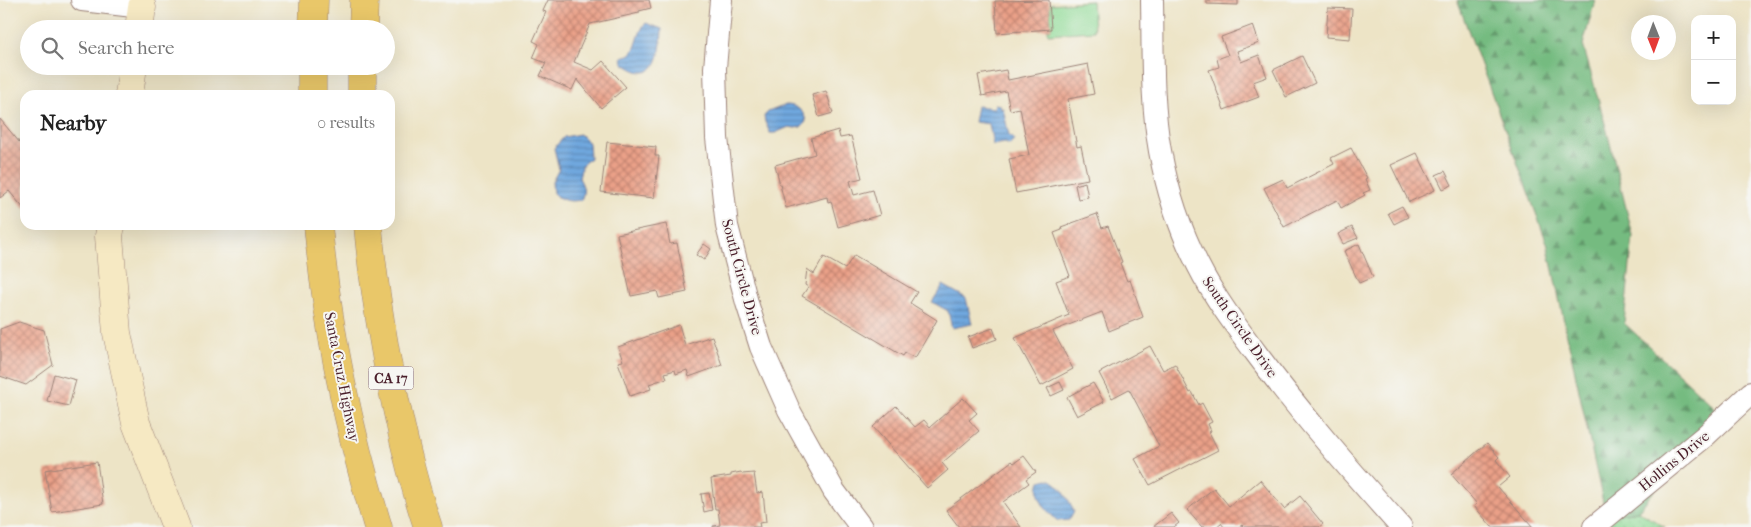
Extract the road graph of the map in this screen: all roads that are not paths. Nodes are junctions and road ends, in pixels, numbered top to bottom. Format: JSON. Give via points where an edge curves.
{"nodes":[{"id":1,"x":82,"y":0,"type":"edge"},
{"id":2,"x":314,"y":0,"type":"edge"},
{"id":3,"x":364,"y":0,"type":"edge"},
{"id":4,"x":721,"y":0,"type":"edge"},
{"id":5,"x":1152,"y":0,"type":"edge"},
{"id":6,"x":141,"y":12,"type":"edge"},
{"id":7,"x":313,"y":20,"type":"edge"},
{"id":8,"x":363,"y":20,"type":"edge"},
{"id":9,"x":132,"y":75,"type":"edge"},
{"id":10,"x":312,"y":75,"type":"edge"},
{"id":11,"x":362,"y":75,"type":"edge"},
{"id":12,"x":130,"y":90,"type":"edge"},
{"id":13,"x":312,"y":90,"type":"edge"},
{"id":14,"x":362,"y":90,"type":"edge"},
{"id":15,"x":110,"y":230,"type":"edge"},
{"id":16,"x":319,"y":230,"type":"edge"},
{"id":17,"x":369,"y":230,"type":"edge"},
{"id":18,"x":1751,"y":393,"type":"edge"},
{"id":19,"x":176,"y":527,"type":"edge"},
{"id":20,"x":378,"y":527,"type":"edge"},
{"id":21,"x":428,"y":527,"type":"edge"},
{"id":22,"x":861,"y":527,"type":"edge"},
{"id":23,"x":1402,"y":527,"type":"edge"},
{"id":24,"x":1594,"y":527,"type":"edge"}],
"edges":[{"from":1,"to":6,"type":"street"},
{"from":2,"to":7,"type":"highway"},
{"from":3,"to":8,"type":"highway"},
{"from":4,"to":22,"type":"street","name":"South Circle Drive","via":[[715,68],[717,138],[727,226],[747,303],[761,347],[789,410],[834,490]]},
{"from":5,"to":23,"type":"street","name":"South Circle Drive","via":[[1154,97],[1161,153],[1179,220],[1197,264],[1232,321],[1275,378],[1343,462]]},
{"from":9,"to":12,"type":"street"},
{"from":10,"to":13,"type":"highway"},
{"from":11,"to":14,"type":"highway"},
{"from":15,"to":19,"type":"street","via":[[117,333],[136,423]]},
{"from":16,"to":20,"type":"highway","name":"Santa Cruz Highway","via":[[328,314],[339,372],[351,431]]},
{"from":17,"to":21,"type":"highway","number":"CA 17","via":[[396,407]]},
{"from":18,"to":24,"type":"street","name":"Hollins Drive","via":[[1705,436]]}]}
